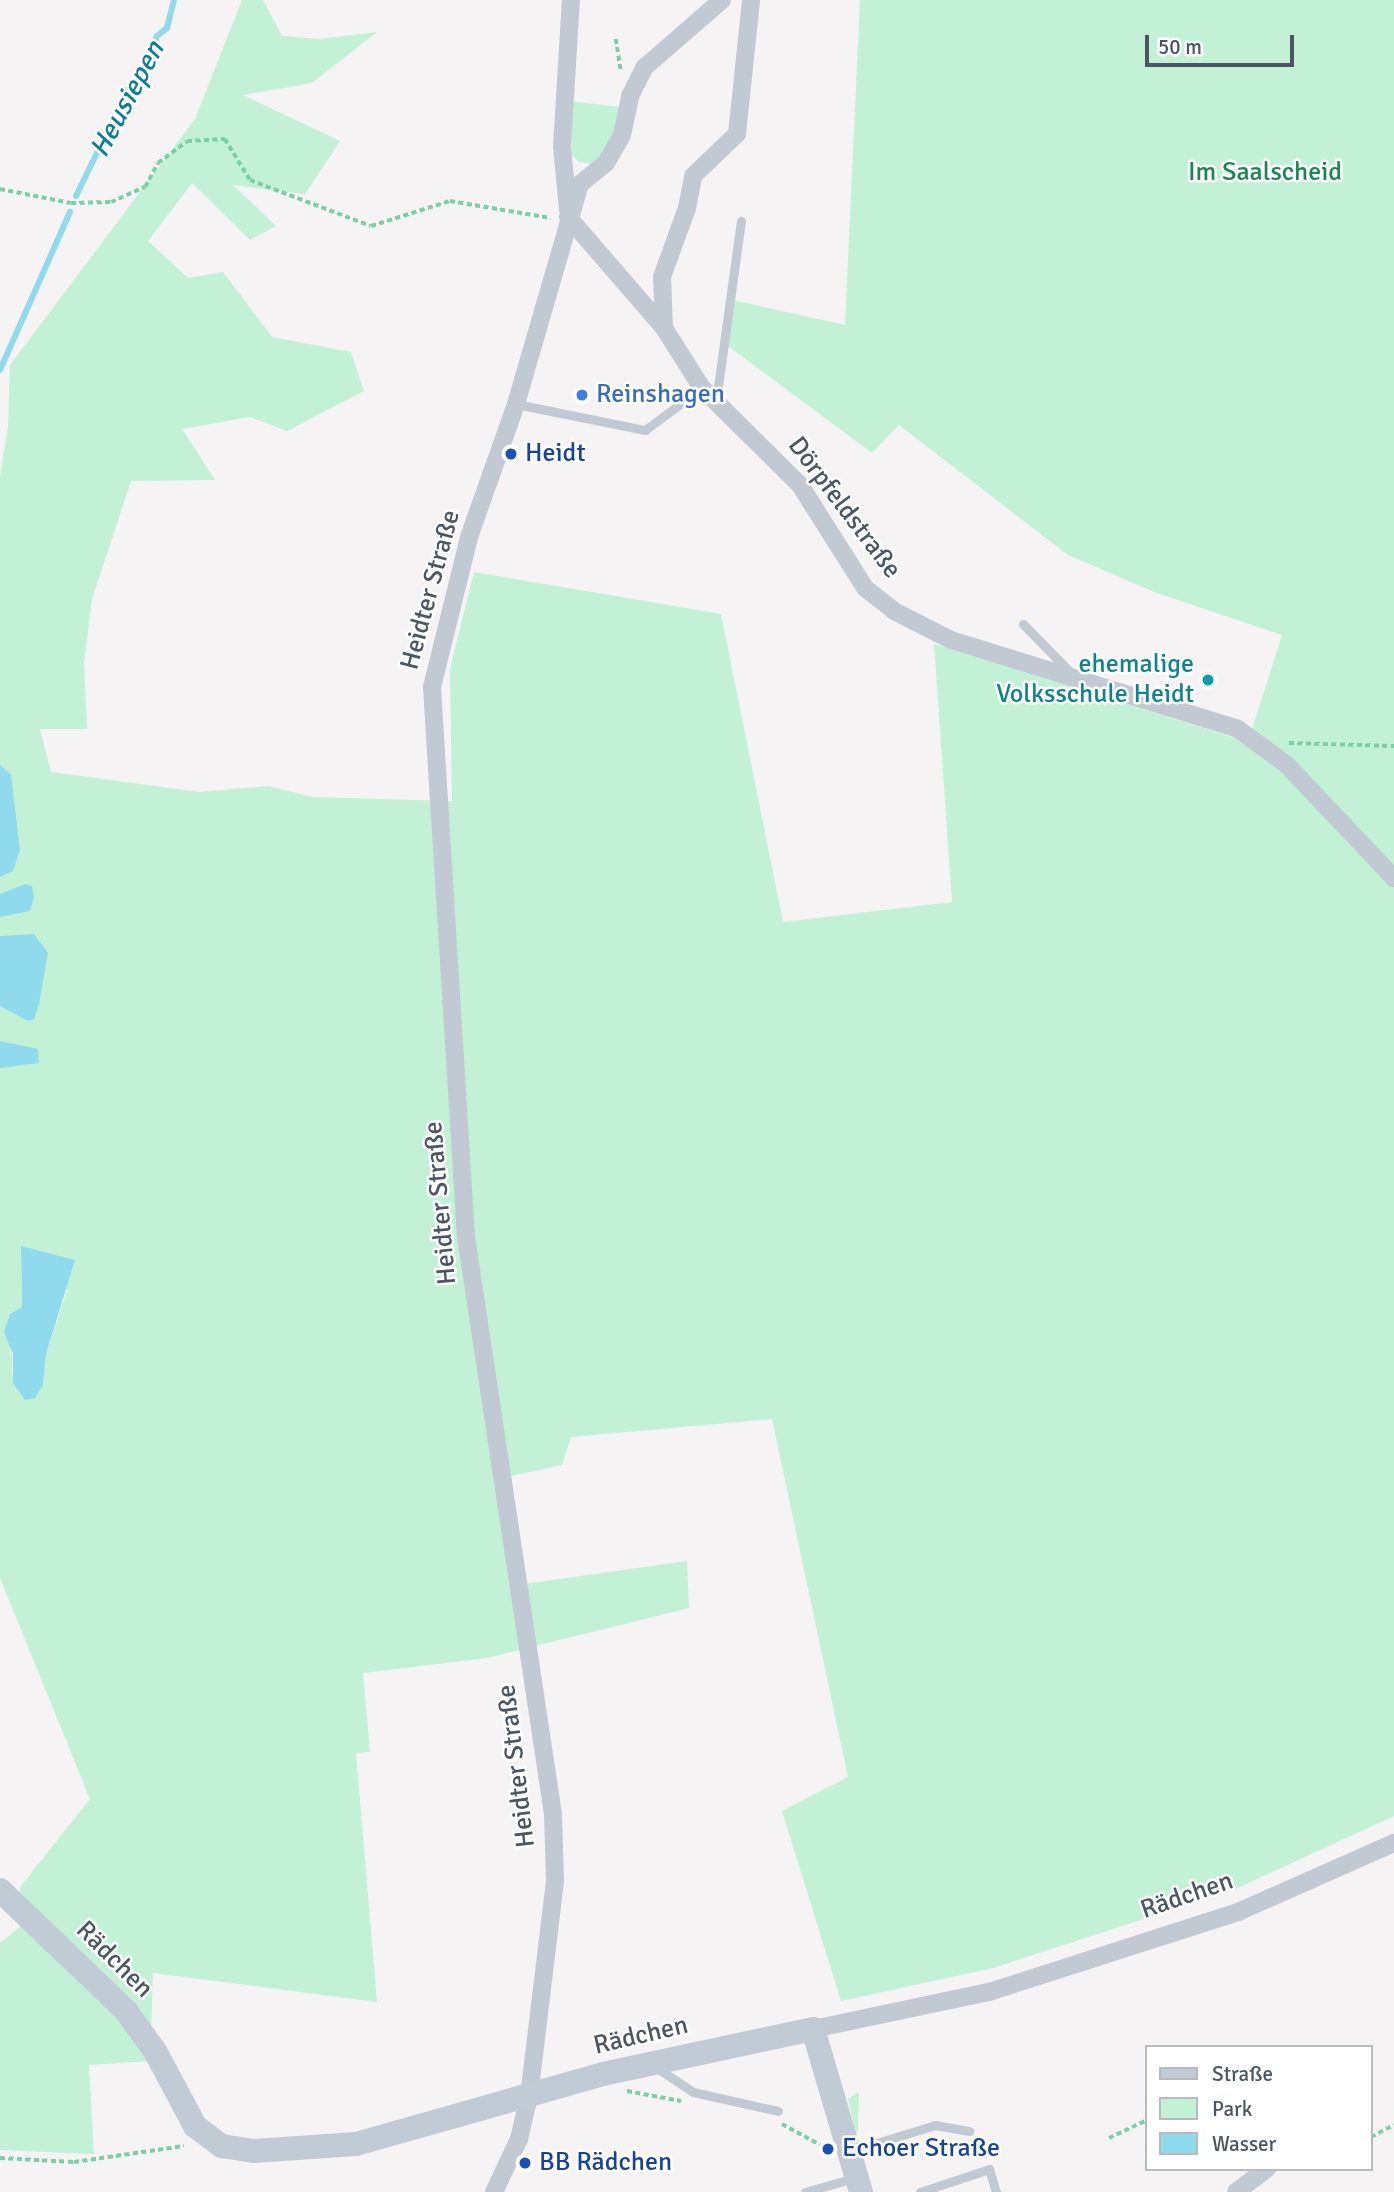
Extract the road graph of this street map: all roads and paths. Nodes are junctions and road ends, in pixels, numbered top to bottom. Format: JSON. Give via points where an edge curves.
{"nodes":[{"id":1,"x":571,"y":0,"type":"edge"},
{"id":2,"x":722,"y":0,"type":"edge"},
{"id":3,"x":751,"y":0,"type":"edge"},
{"id":4,"x":0,"y":189,"type":"edge"},
{"id":5,"x":568,"y":217,"type":"junction"},
{"id":6,"x":741,"y":221,"type":"dead end"},
{"id":7,"x":664,"y":328,"type":"junction"},
{"id":8,"x":702,"y":388,"type":"junction"},
{"id":9,"x":715,"y":403,"type":"junction"},
{"id":10,"x":516,"y":404,"type":"junction"},
{"id":11,"x":1023,"y":624,"type":"dead end"},
{"id":12,"x":1075,"y":680,"type":"junction"},
{"id":13,"x":1259,"y":743,"type":"junction"},
{"id":14,"x":1394,"y":746,"type":"edge"},
{"id":15,"x":1394,"y":878,"type":"edge"},
{"id":16,"x":1394,"y":1843,"type":"edge"},
{"id":17,"x":0,"y":1889,"type":"edge"},
{"id":18,"x":813,"y":2029,"type":"junction"},
{"id":19,"x":649,"y":2065,"type":"junction"},
{"id":20,"x":603,"y":2074,"type":"junction"},
{"id":21,"x":693,"y":2092,"type":"junction"},
{"id":22,"x":528,"y":2096,"type":"junction"},
{"id":23,"x":778,"y":2111,"type":"joint"},
{"id":24,"x":1146,"y":2120,"type":"edge"},
{"id":25,"x":1394,"y":2125,"type":"edge"},
{"id":26,"x":969,"y":2131,"type":"dead end"},
{"id":27,"x":1373,"y":2136,"type":"edge"},
{"id":28,"x":205,"y":2138,"type":"junction"},
{"id":29,"x":1110,"y":2138,"type":"dead end"},
{"id":30,"x":846,"y":2152,"type":"junction"},
{"id":31,"x":0,"y":2158,"type":"edge"},
{"id":32,"x":1264,"y":2171,"type":"edge"},
{"id":33,"x":858,"y":2185,"type":"edge"},
{"id":34,"x":494,"y":2192,"type":"edge"},
{"id":35,"x":805,"y":2192,"type":"edge"},
{"id":36,"x":920,"y":2192,"type":"edge"},
{"id":37,"x":996,"y":2192,"type":"edge"},
{"id":38,"x":1236,"y":2192,"type":"edge"}],
"edges":[{"from":1,"to":5,"type":"street","via":[[562,146]]},
{"from":2,"to":5,"type":"street","via":[[645,67],[630,96],[622,135],[606,163],[580,184]]},
{"from":3,"to":7,"type":"street","via":[[737,134],[693,176],[687,208],[662,277]]},
{"from":4,"to":5,"type":"path","via":[[71,203],[111,202],[145,187],[158,163],[187,141],[225,139],[250,180],[371,226],[450,201],[546,218]]},
{"from":5,"to":7,"type":"street","name":"Dörpfeldstraße"},
{"from":5,"to":10,"type":"street","name":"Heidter Straße"},
{"from":6,"to":9,"type":"lane"},
{"from":7,"to":8,"type":"street","name":"Dörpfeldstraße"},
{"from":8,"to":9,"type":"street","name":"Dörpfeldstraße"},
{"from":8,"to":10,"type":"lane","via":[[645,430]]},
{"from":9,"to":12,"type":"street","name":"Dörpfeldstraße","via":[[800,485],[865,588],[894,611],[951,640]]},
{"from":10,"to":22,"type":"street","name":"Heidter Straße","via":[[469,537],[432,687],[466,1237],[553,1814],[555,1881]]},
{"from":11,"to":12,"type":"lane"},
{"from":12,"to":13,"type":"street","name":"Dörpfeldstraße","via":[[1222,721]]},
{"from":13,"to":14,"type":"path"},
{"from":13,"to":15,"type":"street","name":"Dörpfeldstraße","via":[[1287,765]]},
{"from":16,"to":18,"type":"street","name":"Rädchen","via":[[1238,1912],[1068,1967],[989,1992]]},
{"from":17,"to":28,"type":"street","name":"Rädchen","via":[[126,2011]]},
{"from":18,"to":19,"type":"street","name":"Rädchen"},
{"from":18,"to":30,"type":"street"},
{"from":19,"to":20,"type":"street","name":"Rädchen"},
{"from":19,"to":21,"type":"lane"},
{"from":20,"to":21,"type":"path","via":[[630,2094],[690,2102]]},
{"from":20,"to":22,"type":"street","name":"Rädchen"},
{"from":21,"to":23,"type":"lane"},
{"from":22,"to":28,"type":"street","name":"Rädchen","via":[[356,2144],[254,2151]]},
{"from":22,"to":34,"type":"street","name":"Heidter Straße","via":[[519,2139]]},
{"from":23,"to":30,"type":"path","via":[[781,2123],[832,2151]]},
{"from":24,"to":29,"type":"path"},
{"from":25,"to":27,"type":"path"},
{"from":26,"to":30,"type":"lane","via":[[935,2125]]},
{"from":28,"to":31,"type":"path","via":[[188,2146],[74,2162]]},
{"from":30,"to":33,"type":"street"},
{"from":32,"to":38,"type":"street"},
{"from":33,"to":35,"type":"lane"},
{"from":36,"to":37,"type":"lane","via":[[989,2169]]}]}
